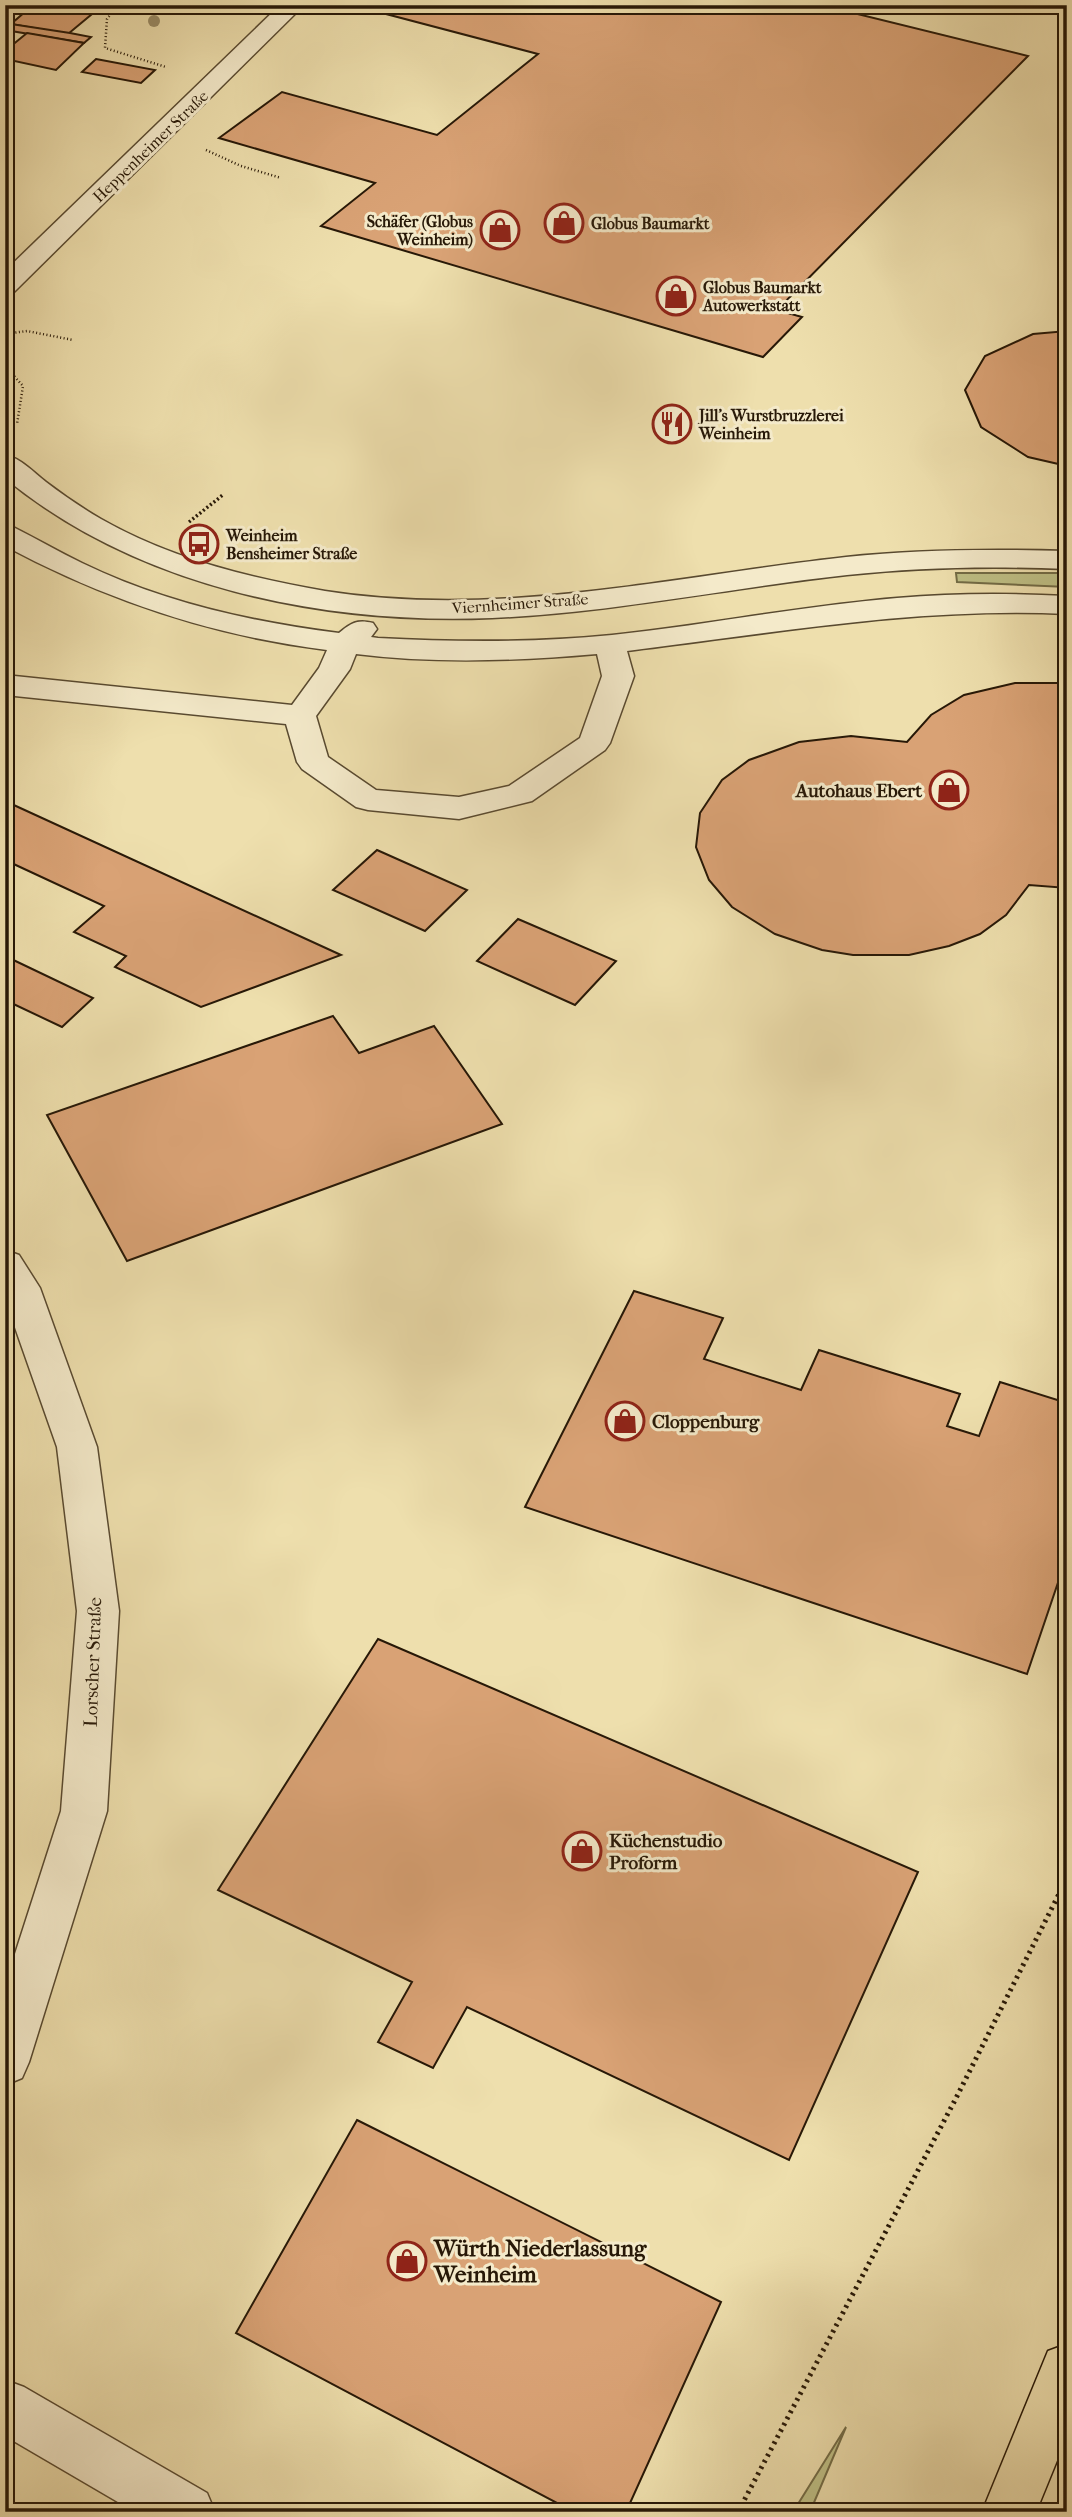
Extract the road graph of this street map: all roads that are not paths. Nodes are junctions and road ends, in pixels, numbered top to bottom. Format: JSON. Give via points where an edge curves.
{"nodes":[{"id":1,"x":293,"y":5,"type":"edge"},
{"id":2,"x":5,"y":286,"type":"edge"},
{"id":3,"x":5,"y":463,"type":"edge"},
{"id":4,"x":5,"y":534,"type":"edge"},
{"id":5,"x":1067,"y":560,"type":"edge"},
{"id":6,"x":1067,"y":605,"type":"edge"},
{"id":7,"x":416,"y":608,"type":"junction"},
{"id":8,"x":345,"y":644,"type":"junction"},
{"id":9,"x":610,"y":644,"type":"junction"},
{"id":10,"x":5,"y":685,"type":"edge"},
{"id":11,"x":300,"y":716,"type":"junction"},
{"id":12,"x":5,"y":1265,"type":"edge"},
{"id":13,"x":5,"y":2062,"type":"edge"},
{"id":14,"x":1067,"y":2370,"type":"edge"},
{"id":15,"x":5,"y":2406,"type":"edge"},
{"id":16,"x":188,"y":2512,"type":"edge"},
{"id":17,"x":1009,"y":2512,"type":"edge"}],
"edges":[{"from":1,"to":2,"type":"street","name":"Heppenheimer Straße"},
{"from":3,"to":7,"type":"street","name":"Viernheimer Straße","via":[[36,491],[118,539],[208,573],[309,596]]},
{"from":4,"to":8,"type":"street","via":[[79,573],[146,599],[237,625]]},
{"from":5,"to":7,"type":"street","name":"Viernheimer Straße","via":[[848,566],[543,606]]},
{"from":6,"to":9,"type":"street","via":[[935,604]]},
{"from":7,"to":8,"type":"street","via":[[356,631]]},
{"from":8,"to":9,"type":"street","via":[[435,651]]},
{"from":8,"to":11,"type":"street","via":[[334,669]]},
{"from":9,"to":11,"type":"street","via":[[618,676],[594,743],[520,794],[459,808],[368,800],[313,762]]},
{"from":10,"to":11,"type":"street"},
{"from":12,"to":13,"type":"street","name":"Lorscher Straße","via":[[22,1288],[77,1447],[98,1611],[84,1811]]},
{"from":14,"to":17,"type":"main road"},
{"from":15,"to":16,"type":"street"}]}
